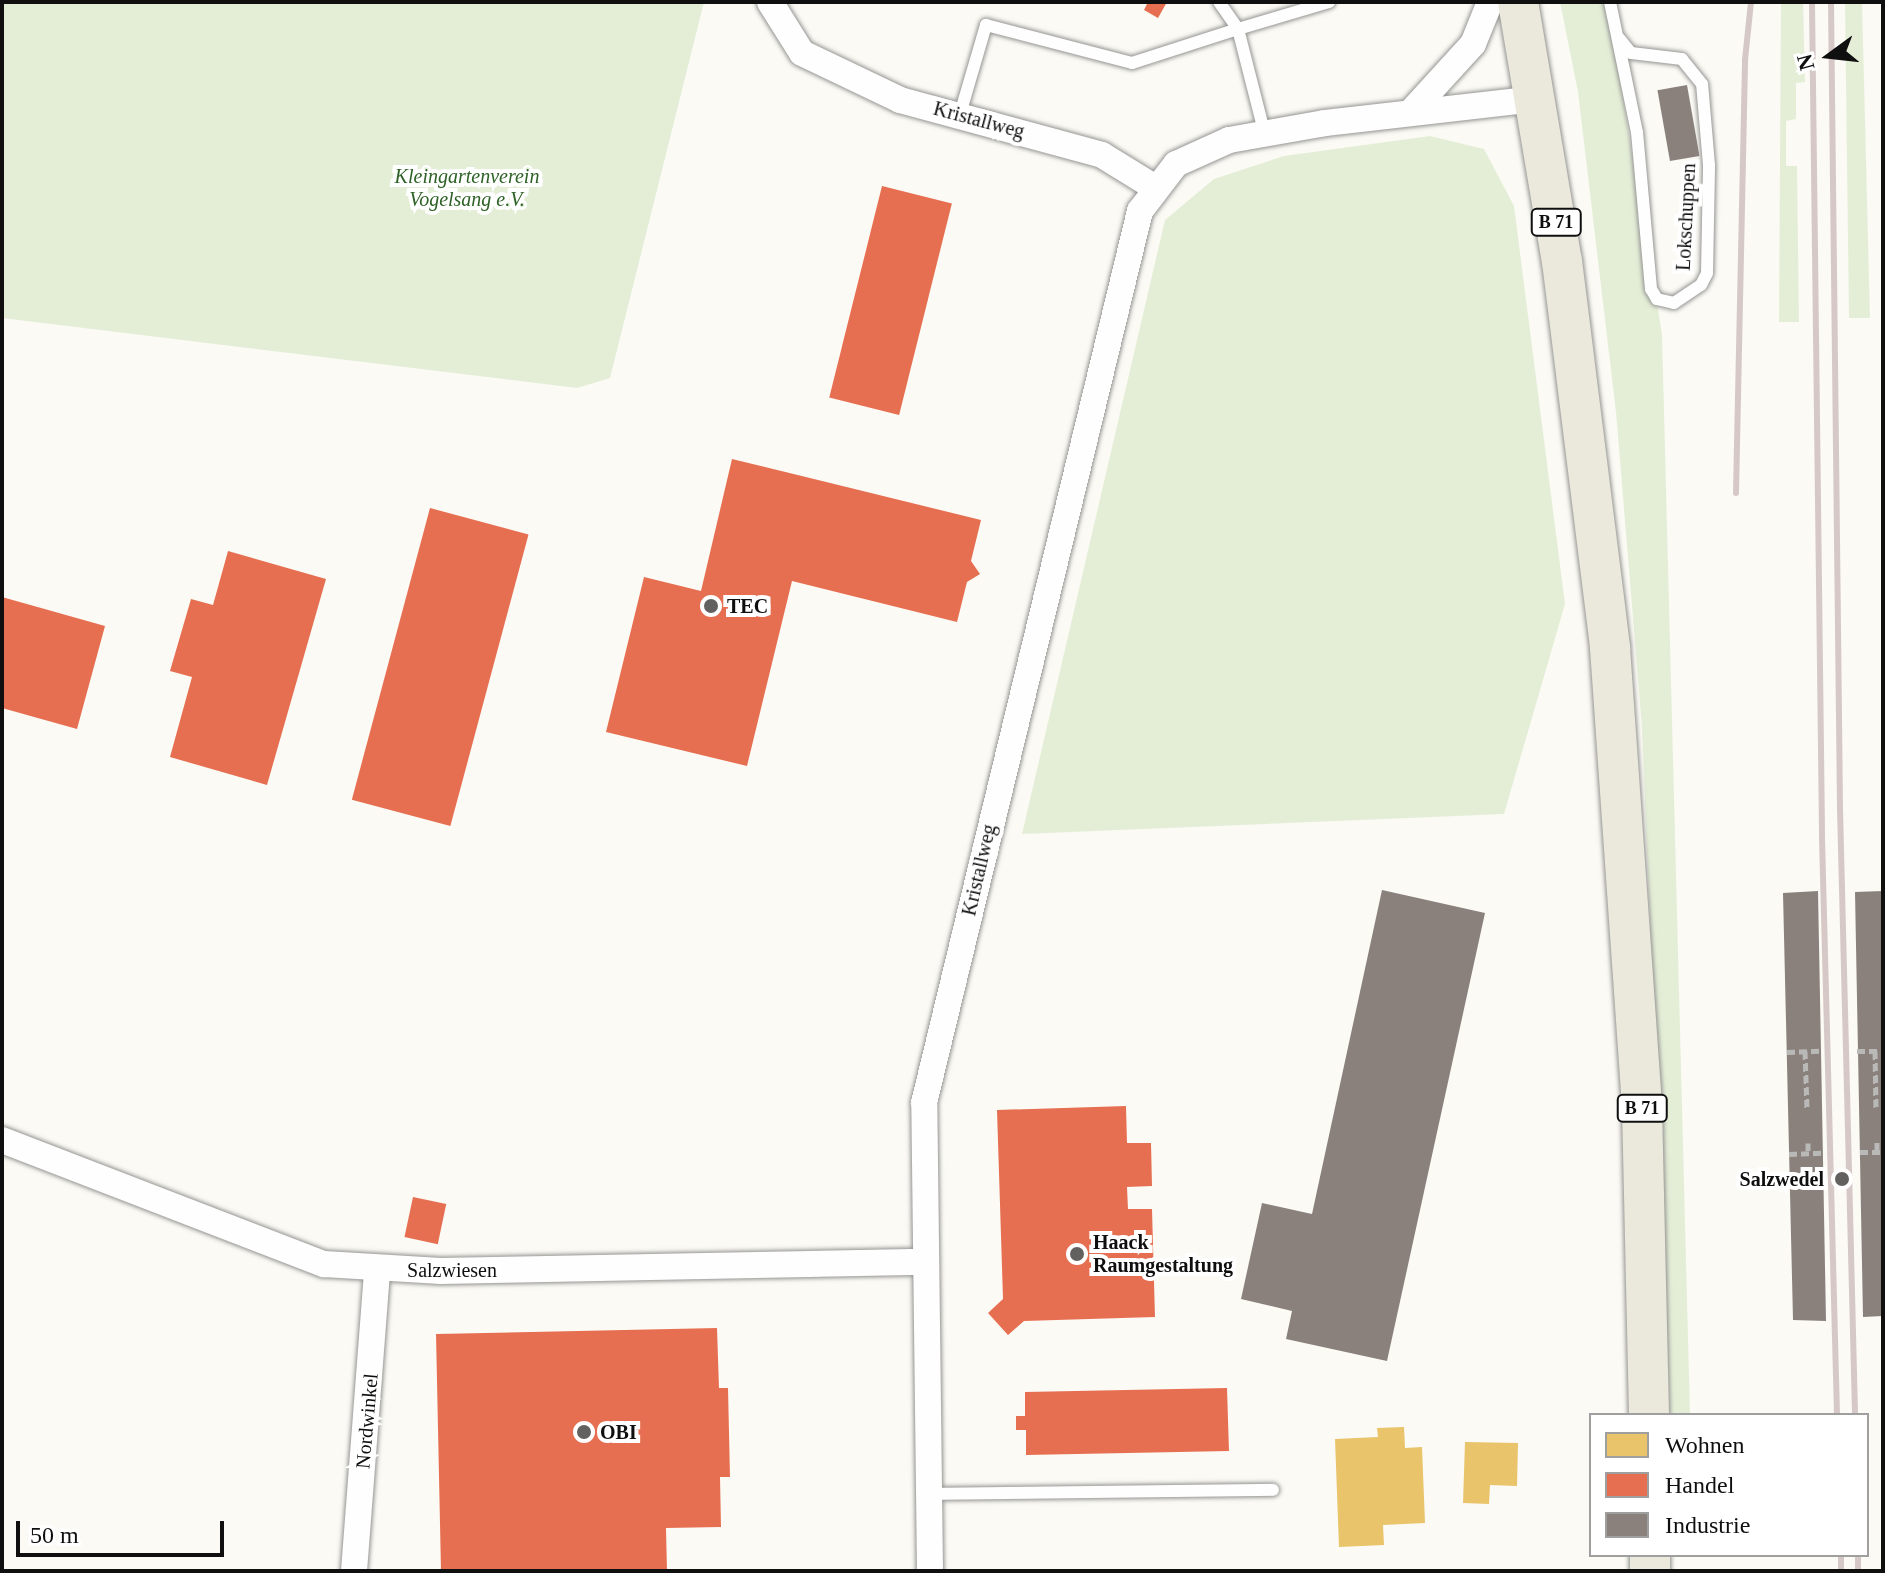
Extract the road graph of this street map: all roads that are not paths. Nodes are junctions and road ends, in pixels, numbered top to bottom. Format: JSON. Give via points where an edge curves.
{"nodes":[{"id":1,"x":770,"y":2,"type":"edge"},
{"id":2,"x":1219,"y":2,"type":"edge"},
{"id":3,"x":1329,"y":2,"type":"edge"},
{"id":4,"x":1490,"y":2,"type":"edge"},
{"id":5,"x":1518,"y":2,"type":"edge"},
{"id":6,"x":1610,"y":2,"type":"edge"},
{"id":7,"x":1238,"y":29,"type":"junction"},
{"id":8,"x":1619,"y":38,"type":"junction"},
{"id":9,"x":1535,"y":99,"type":"junction"},
{"id":10,"x":1410,"y":113,"type":"junction"},
{"id":11,"x":960,"y":114,"type":"junction"},
{"id":12,"x":1264,"y":131,"type":"junction"},
{"id":13,"x":1154,"y":187,"type":"junction"},
{"id":14,"x":2,"y":1140,"type":"edge"},
{"id":15,"x":925,"y":1262,"type":"junction"},
{"id":16,"x":377,"y":1270,"type":"junction"},
{"id":17,"x":1649,"y":1413,"type":"edge"},
{"id":18,"x":1273,"y":1490,"type":"dead end"},
{"id":19,"x":929,"y":1494,"type":"junction"},
{"id":20,"x":354,"y":1571,"type":"edge"},
{"id":21,"x":930,"y":1571,"type":"edge"}],
"edges":[{"from":1,"to":11,"type":"street","name":"Kristallweg","via":[[802,53],[900,100]]},
{"from":2,"to":7,"type":"lane"},
{"from":3,"to":7,"type":"lane"},
{"from":4,"to":10,"type":"street","via":[[1482,28],[1458,65]]},
{"from":5,"to":9,"type":"main road","number":"B 71"},
{"from":6,"to":8,"type":"lane","name":"Lokschuppen"},
{"from":7,"to":11,"type":"lane","via":[[1132,63],[986,25]]},
{"from":7,"to":12,"type":"lane"},
{"from":8,"to":8,"type":"lane","name":"Lokschuppen","via":[[1646,196],[1651,289],[1657,299],[1674,303],[1701,285],[1707,273],[1709,165],[1702,84],[1682,59],[1631,53]]},
{"from":9,"to":10,"type":"street","name":"Kristallweg"},
{"from":9,"to":17,"type":"main road","number":"B 71","via":[[1570,317],[1610,648],[1642,1107]]},
{"from":10,"to":12,"type":"street","name":"Kristallweg"},
{"from":11,"to":13,"type":"street","name":"Kristallweg","via":[[1102,155]]},
{"from":12,"to":13,"type":"street","name":"Kristallweg","via":[[1190,156]]},
{"from":13,"to":15,"type":"street","name":"Kristallweg","via":[[1130,240],[924,1103]]},
{"from":14,"to":16,"type":"street","name":"Salzwiesen","via":[[272,1247],[324,1264]]},
{"from":15,"to":16,"type":"street","name":"Salzwiesen"},
{"from":15,"to":19,"type":"street","name":"Kristallweg"},
{"from":16,"to":20,"type":"street","name":"Nordwinkel"},
{"from":18,"to":19,"type":"lane"},
{"from":19,"to":21,"type":"street","name":"Kristallweg"}]}
